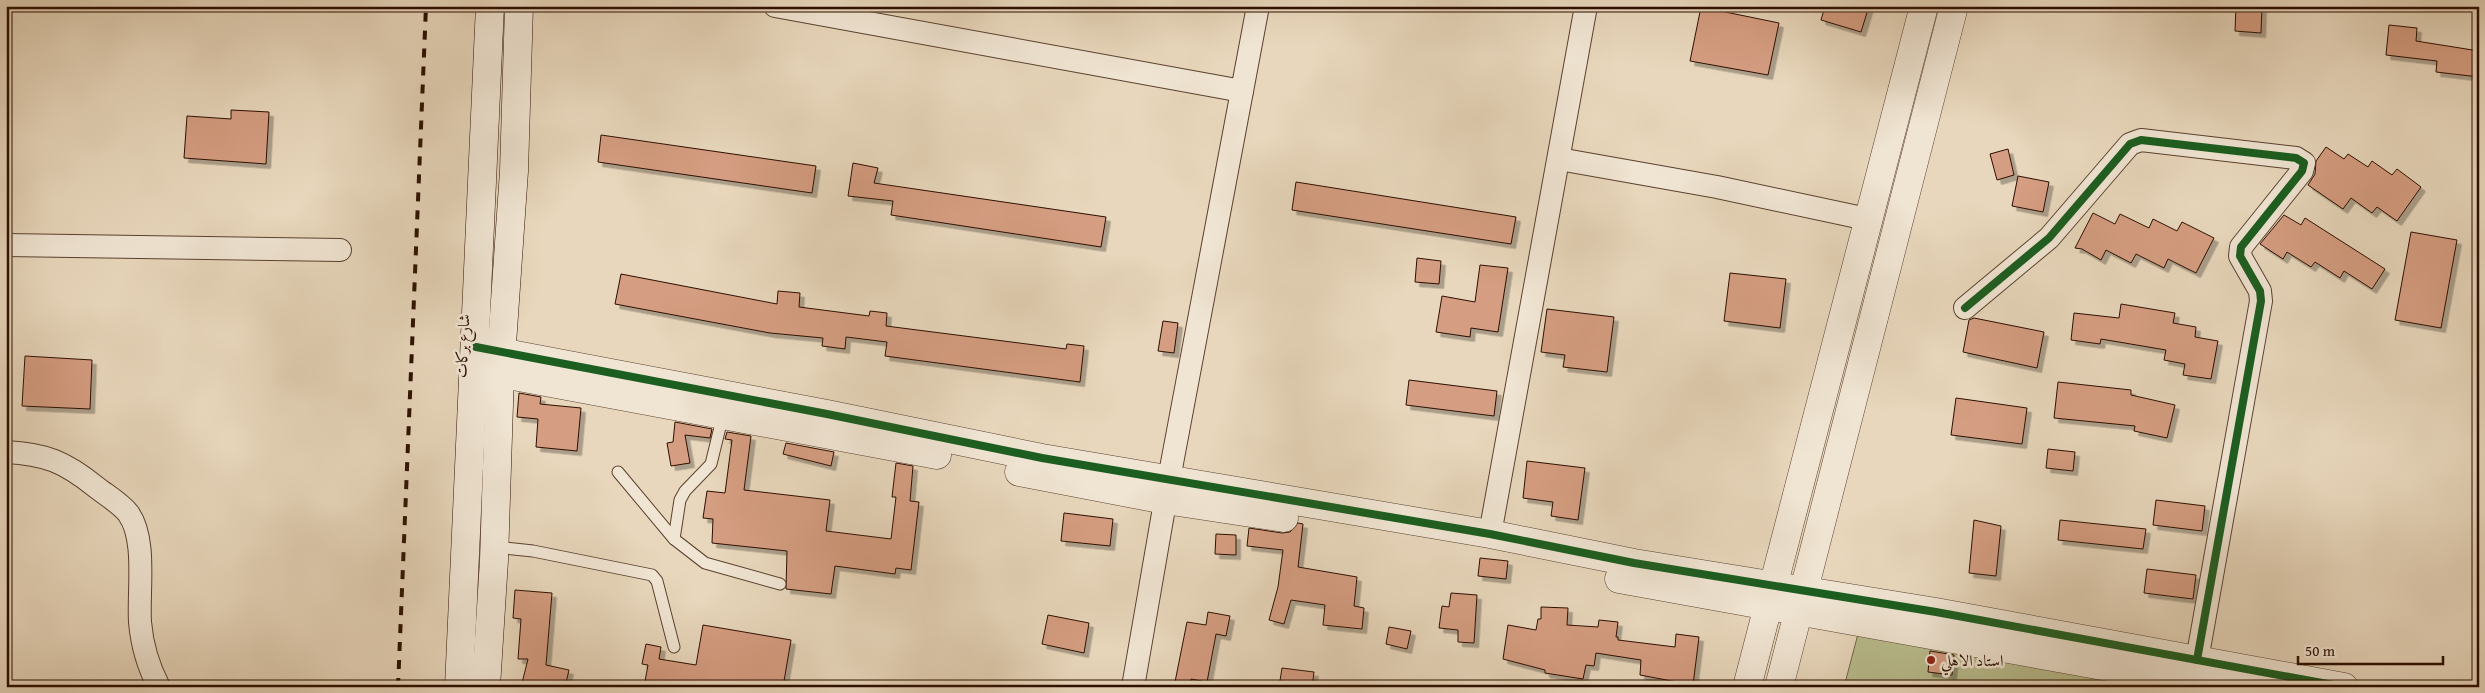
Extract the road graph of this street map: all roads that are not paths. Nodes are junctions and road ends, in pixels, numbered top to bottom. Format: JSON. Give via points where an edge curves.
{"nodes":[{"id":1,"x":490,"y":6,"type":"edge"},
{"id":2,"x":519,"y":6,"type":"edge"},
{"id":3,"x":775,"y":6,"type":"edge"},
{"id":4,"x":1258,"y":6,"type":"edge"},
{"id":5,"x":1586,"y":6,"type":"edge"},
{"id":6,"x":1924,"y":6,"type":"edge"},
{"id":7,"x":1954,"y":6,"type":"edge"},
{"id":8,"x":1242,"y":91,"type":"junction"},
{"id":9,"x":1559,"y":159,"type":"junction"},
{"id":10,"x":1867,"y":219,"type":"junction"},
{"id":11,"x":6,"y":245,"type":"edge"},
{"id":12,"x":340,"y":250,"type":"dead end"},
{"id":13,"x":1965,"y":308,"type":"dead end"},
{"id":14,"x":488,"y":360,"type":"junction"},
{"id":15,"x":723,"y":415,"type":"junction"},
{"id":16,"x":6,"y":452,"type":"edge"},
{"id":17,"x":618,"y":472,"type":"dead end"},
{"id":18,"x":1167,"y":490,"type":"junction"},
{"id":19,"x":1490,"y":534,"type":"junction"},
{"id":20,"x":674,"y":539,"type":"junction"},
{"id":21,"x":495,"y":546,"type":"junction"},
{"id":22,"x":780,"y":584,"type":"dead end"},
{"id":23,"x":1770,"y":595,"type":"junction"},
{"id":24,"x":1801,"y":600,"type":"junction"},
{"id":25,"x":674,"y":647,"type":"dead end"},
{"id":26,"x":2197,"y":660,"type":"junction"},
{"id":27,"x":159,"y":687,"type":"edge"},
{"id":28,"x":459,"y":687,"type":"edge"},
{"id":29,"x":486,"y":687,"type":"edge"},
{"id":30,"x":1133,"y":687,"type":"edge"},
{"id":31,"x":1747,"y":687,"type":"edge"},
{"id":32,"x":1779,"y":687,"type":"edge"},
{"id":33,"x":2220,"y":687,"type":"edge"},
{"id":34,"x":2344,"y":687,"type":"edge"}],
"edges":[{"from":1,"to":14,"type":"street","name":"شارع بركات"},
{"from":2,"to":14,"type":"street","name":"شارع بركات","via":[[514,171]]},
{"from":3,"to":8,"type":"street"},
{"from":4,"to":8,"type":"street"},
{"from":5,"to":9,"type":"street"},
{"from":6,"to":10,"type":"street"},
{"from":7,"to":24,"type":"street"},
{"from":8,"to":18,"type":"street"},
{"from":9,"to":10,"type":"street","via":[[1716,187]]},
{"from":9,"to":19,"type":"street"},
{"from":10,"to":23,"type":"street"},
{"from":11,"to":12,"type":"street"},
{"from":13,"to":26,"type":"street","via":[[2048,238],[2130,144],[2141,140],[2217,148],[2296,158],[2304,163],[2302,171],[2241,248],[2240,256],[2260,291],[2261,300]]},
{"from":14,"to":15,"type":"street"},
{"from":14,"to":18,"type":"street","via":[[827,414],[1042,458]]},
{"from":14,"to":21,"type":"street","name":"شارع بركات"},
{"from":14,"to":28,"type":"street","name":"شارع بركات"},
{"from":15,"to":18,"type":"street"},
{"from":15,"to":20,"type":"lane","via":[[711,464],[680,500]]},
{"from":16,"to":27,"type":"street","via":[[29,453],[67,465],[128,512],[136,527],[139,549],[143,646],[148,666]]},
{"from":17,"to":20,"type":"lane"},
{"from":18,"to":19,"type":"street"},
{"from":18,"to":23,"type":"street","via":[[1627,581]]},
{"from":18,"to":30,"type":"street"},
{"from":19,"to":23,"type":"street"},
{"from":20,"to":22,"type":"lane","via":[[711,566]]},
{"from":21,"to":25,"type":"lane","via":[[534,550],[652,575],[657,581]]},
{"from":21,"to":29,"type":"street","name":"شارع بركات"},
{"from":23,"to":24,"type":"street"},
{"from":23,"to":31,"type":"street"},
{"from":24,"to":26,"type":"street"},
{"from":24,"to":32,"type":"street"},
{"from":24,"to":33,"type":"street"},
{"from":26,"to":34,"type":"street"}]}
